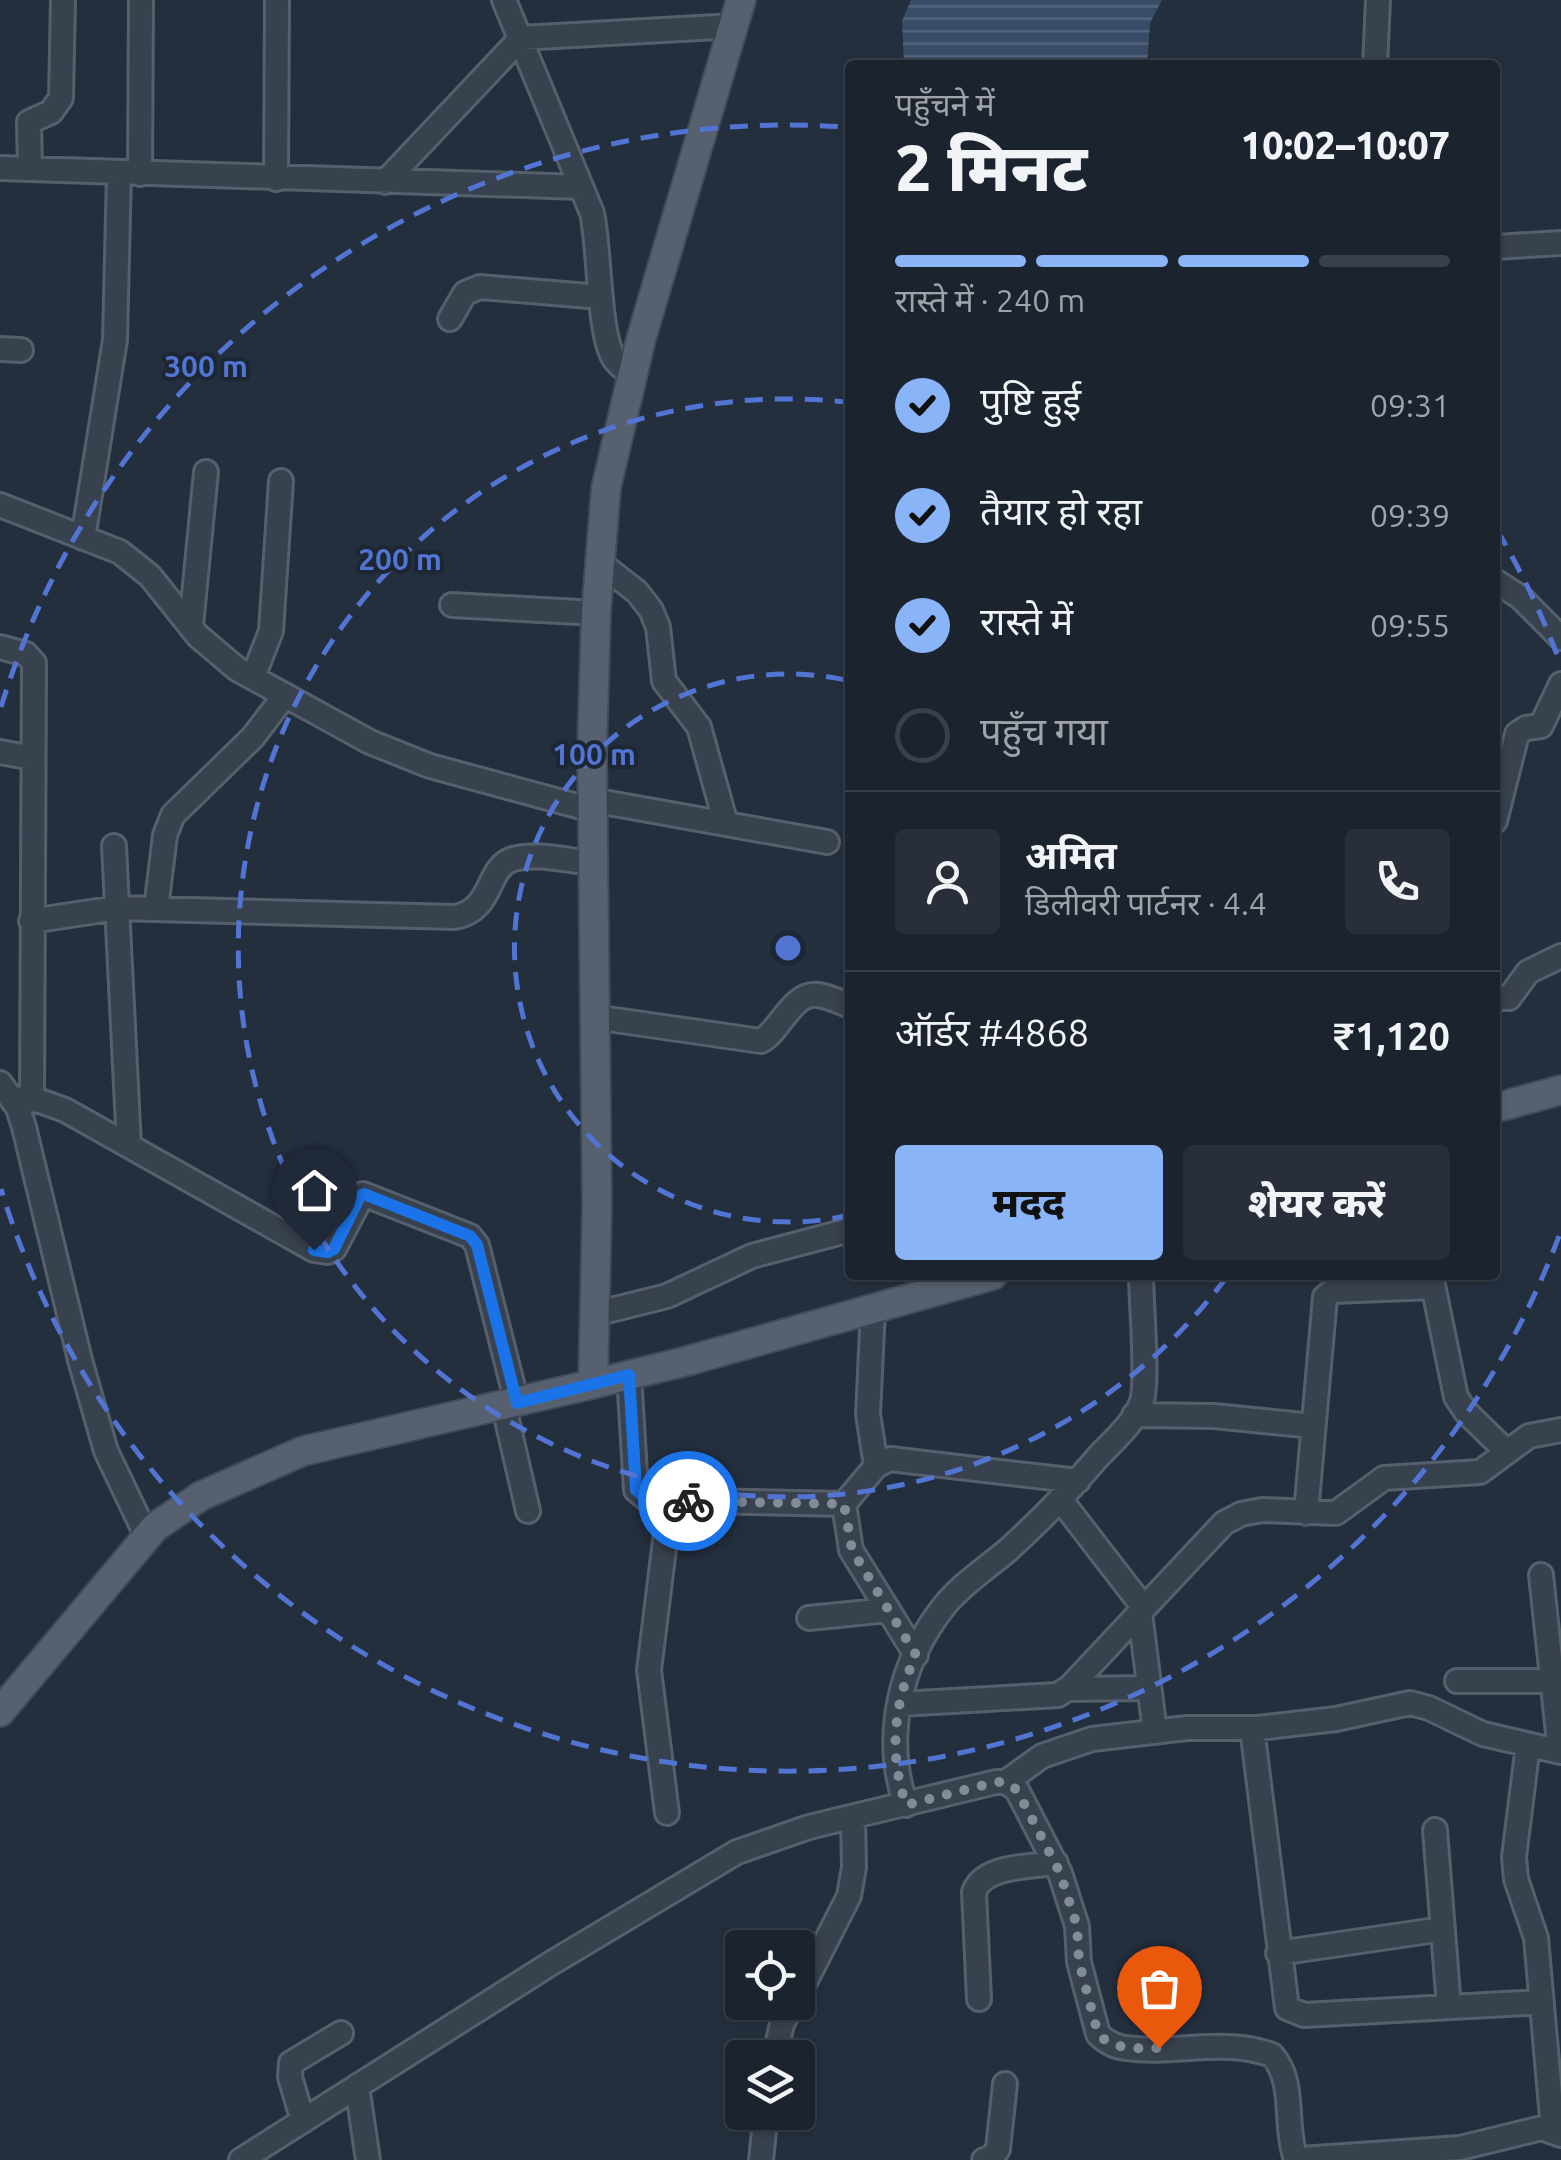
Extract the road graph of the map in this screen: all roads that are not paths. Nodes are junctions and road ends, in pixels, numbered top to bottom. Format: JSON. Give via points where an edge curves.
{"nodes":[{"id":1,"x":63,"y":0,"type":"edge"},
{"id":2,"x":141,"y":0,"type":"edge"},
{"id":3,"x":277,"y":0,"type":"edge"},
{"id":4,"x":504,"y":0,"type":"edge"},
{"id":5,"x":1378,"y":0,"type":"edge"},
{"id":6,"x":738,"y":13,"type":"edge"},
{"id":7,"x":521,"y":38,"type":"junction"},
{"id":8,"x":1375,"y":60,"type":"edge"},
{"id":9,"x":0,"y":168,"type":"edge"},
{"id":10,"x":30,"y":169,"type":"junction"},
{"id":11,"x":130,"y":174,"type":"junction"},
{"id":12,"x":276,"y":178,"type":"junction"},
{"id":13,"x":385,"y":182,"type":"junction"},
{"id":14,"x":581,"y":187,"type":"junction"},
{"id":15,"x":1561,"y":243,"type":"edge"},
{"id":16,"x":1500,"y":247,"type":"edge"},
{"id":17,"x":602,"y":297,"type":"junction"},
{"id":18,"x":450,"y":319,"type":"dead end"},
{"id":19,"x":632,"y":376,"type":"junction"},
{"id":20,"x":206,"y":472,"type":"dead end"},
{"id":21,"x":280,"y":481,"type":"dead end"},
{"id":22,"x":0,"y":505,"type":"edge"},
{"id":23,"x":83,"y":538,"type":"junction"},
{"id":24,"x":600,"y":563,"type":"junction"},
{"id":25,"x":1500,"y":584,"type":"edge"},
{"id":26,"x":452,"y":605,"type":"dead end"},
{"id":27,"x":596,"y":613,"type":"junction"},
{"id":28,"x":191,"y":626,"type":"junction"},
{"id":29,"x":1561,"y":638,"type":"edge"},
{"id":30,"x":0,"y":647,"type":"edge"},
{"id":31,"x":252,"y":678,"type":"junction"},
{"id":32,"x":1561,"y":684,"type":"edge"},
{"id":33,"x":276,"y":707,"type":"junction"},
{"id":34,"x":0,"y":752,"type":"edge"},
{"id":35,"x":33,"y":758,"type":"junction"},
{"id":36,"x":1500,"y":801,"type":"edge"},
{"id":37,"x":592,"y":805,"type":"junction"},
{"id":38,"x":726,"y":824,"type":"junction"},
{"id":39,"x":827,"y":842,"type":"dead end"},
{"id":40,"x":114,"y":846,"type":"dead end"},
{"id":41,"x":592,"y":863,"type":"junction"},
{"id":42,"x":117,"y":908,"type":"junction"},
{"id":43,"x":156,"y":909,"type":"junction"},
{"id":44,"x":31,"y":921,"type":"junction"},
{"id":45,"x":1561,"y":956,"type":"edge"},
{"id":46,"x":1500,"y":998,"type":"edge"},
{"id":47,"x":845,"y":1004,"type":"edge"},
{"id":48,"x":594,"y":1017,"type":"junction"},
{"id":49,"x":1561,"y":1090,"type":"edge"},
{"id":50,"x":14,"y":1094,"type":"edge"},
{"id":51,"x":1500,"y":1107,"type":"edge"},
{"id":52,"x":129,"y":1146,"type":"junction"},
{"id":53,"x":845,"y":1231,"type":"edge"},
{"id":54,"x":975,"y":1280,"type":"edge"},
{"id":55,"x":1140,"y":1280,"type":"edge"},
{"id":56,"x":1432,"y":1281,"type":"edge"},
{"id":57,"x":873,"y":1309,"type":"junction"},
{"id":58,"x":595,"y":1314,"type":"junction"},
{"id":59,"x":629,"y":1375,"type":"junction"},
{"id":60,"x":593,"y":1384,"type":"junction"},
{"id":61,"x":511,"y":1405,"type":"junction"},
{"id":62,"x":1134,"y":1415,"type":"junction"},
{"id":63,"x":1314,"y":1426,"type":"junction"},
{"id":64,"x":1561,"y":1430,"type":"edge"},
{"id":65,"x":1508,"y":1452,"type":"junction"},
{"id":66,"x":876,"y":1466,"type":"junction"},
{"id":67,"x":1078,"y":1481,"type":"junction"},
{"id":68,"x":1060,"y":1499,"type":"junction"},
{"id":69,"x":670,"y":1500,"type":"junction"},
{"id":70,"x":844,"y":1504,"type":"junction"},
{"id":71,"x":528,"y":1511,"type":"dead end"},
{"id":72,"x":1306,"y":1512,"type":"junction"},
{"id":73,"x":147,"y":1537,"type":"junction"},
{"id":74,"x":1541,"y":1574,"type":"dead end"},
{"id":75,"x":888,"y":1610,"type":"junction"},
{"id":76,"x":1142,"y":1610,"type":"junction"},
{"id":77,"x":808,"y":1618,"type":"dead end"},
{"id":78,"x":916,"y":1655,"type":"junction"},
{"id":79,"x":1456,"y":1681,"type":"dead end"},
{"id":80,"x":1552,"y":1681,"type":"junction"},
{"id":81,"x":1150,"y":1688,"type":"junction"},
{"id":82,"x":1067,"y":1689,"type":"junction"},
{"id":83,"x":900,"y":1704,"type":"junction"},
{"id":84,"x":1,"y":1710,"type":"edge"},
{"id":85,"x":1252,"y":1728,"type":"junction"},
{"id":86,"x":1155,"y":1732,"type":"junction"},
{"id":87,"x":1528,"y":1745,"type":"junction"},
{"id":88,"x":1560,"y":1752,"type":"edge"},
{"id":89,"x":1006,"y":1782,"type":"junction"},
{"id":90,"x":906,"y":1805,"type":"junction"},
{"id":91,"x":667,"y":1813,"type":"dead end"},
{"id":92,"x":853,"y":1817,"type":"junction"},
{"id":93,"x":1435,"y":1830,"type":"dead end"},
{"id":94,"x":1056,"y":1863,"type":"junction"},
{"id":95,"x":1443,"y":1928,"type":"junction"},
{"id":96,"x":1278,"y":1953,"type":"junction"},
{"id":97,"x":815,"y":1963,"type":"edge"},
{"id":98,"x":979,"y":1999,"type":"dead end"},
{"id":99,"x":1542,"y":2002,"type":"junction"},
{"id":100,"x":1450,"y":2008,"type":"junction"},
{"id":101,"x":341,"y":2032,"type":"dead end"},
{"id":102,"x":1004,"y":2084,"type":"dead end"},
{"id":103,"x":357,"y":2086,"type":"junction"},
{"id":104,"x":303,"y":2121,"type":"junction"},
{"id":105,"x":764,"y":2130,"type":"edge"},
{"id":106,"x":1557,"y":2132,"type":"edge"},
{"id":107,"x":241,"y":2160,"type":"edge"},
{"id":108,"x":368,"y":2160,"type":"edge"},
{"id":109,"x":761,"y":2160,"type":"edge"},
{"id":110,"x":984,"y":2160,"type":"edge"},
{"id":111,"x":1301,"y":2160,"type":"edge"}],
"edges":[{"from":1,"to":10,"type":"street","via":[[61,98],[51,112],[29,122]]},
{"from":2,"to":11,"type":"street"},
{"from":3,"to":12,"type":"street"},
{"from":4,"to":7,"type":"street"},
{"from":5,"to":8,"type":"street"},
{"from":6,"to":7,"type":"street"},
{"from":6,"to":19,"type":"main road"},
{"from":7,"to":13,"type":"street"},
{"from":7,"to":14,"type":"street"},
{"from":9,"to":10,"type":"street"},
{"from":10,"to":11,"type":"street"},
{"from":11,"to":12,"type":"street"},
{"from":11,"to":23,"type":"street","via":[[115,340]]},
{"from":12,"to":13,"type":"street"},
{"from":13,"to":14,"type":"street"},
{"from":14,"to":17,"type":"street","via":[[598,242]]},
{"from":15,"to":16,"type":"street"},
{"from":17,"to":18,"type":"street","via":[[480,286],[465,293]]},
{"from":17,"to":19,"type":"street","via":[[614,359]]},
{"from":19,"to":24,"type":"main road","via":[[606,488]]},
{"from":20,"to":28,"type":"street"},
{"from":21,"to":31,"type":"street","via":[[272,631]]},
{"from":22,"to":23,"type":"street"},
{"from":23,"to":28,"type":"street","via":[[120,552],[150,576]]},
{"from":24,"to":27,"type":"main road"},
{"from":24,"to":38,"type":"street","via":[[651,610],[664,681],[699,727]]},
{"from":25,"to":29,"type":"street"},
{"from":26,"to":27,"type":"street"},
{"from":27,"to":37,"type":"main road"},
{"from":28,"to":31,"type":"street"},
{"from":30,"to":35,"type":"street","via":[[34,663]]},
{"from":31,"to":33,"type":"street"},
{"from":32,"to":36,"type":"street","via":[[1541,726],[1517,734]]},
{"from":33,"to":37,"type":"street","via":[[430,766]]},
{"from":33,"to":43,"type":"street","via":[[173,815],[164,835]]},
{"from":34,"to":35,"type":"street"},
{"from":35,"to":44,"type":"street"},
{"from":37,"to":38,"type":"street"},
{"from":37,"to":41,"type":"main road"},
{"from":38,"to":39,"type":"street"},
{"from":40,"to":42,"type":"street"},
{"from":41,"to":43,"type":"street","via":[[514,859],[500,868],[488,895],[469,914]]},
{"from":41,"to":48,"type":"main road"},
{"from":42,"to":43,"type":"street"},
{"from":42,"to":44,"type":"street"},
{"from":42,"to":52,"type":"street"},
{"from":44,"to":50,"type":"street"},
{"from":45,"to":46,"type":"street","via":[[1528,972],[1508,998]]},
{"from":47,"to":48,"type":"street","via":[[816,994],[804,997],[761,1041]]},
{"from":48,"to":58,"type":"main road"},
{"from":49,"to":51,"type":"main road"},
{"from":50,"to":52,"type":"street","via":[[66,1110]]},
{"from":50,"to":73,"type":"street","via":[[106,1450]]},
{"from":52,"to":61,"type":"street","via":[[314,1250],[334,1249],[364,1194],[470,1236]]},
{"from":53,"to":58,"type":"street","via":[[752,1256],[667,1296]]},
{"from":54,"to":57,"type":"main road"},
{"from":55,"to":62,"type":"street","via":[[1144,1385]]},
{"from":56,"to":63,"type":"street","via":[[1324,1297]]},
{"from":56,"to":65,"type":"street","via":[[1456,1396]]},
{"from":57,"to":59,"type":"main road"},
{"from":57,"to":66,"type":"street","via":[[868,1414]]},
{"from":58,"to":60,"type":"main road"},
{"from":59,"to":60,"type":"main road"},
{"from":59,"to":69,"type":"street","via":[[636,1490],[648,1500]]},
{"from":60,"to":61,"type":"main road"},
{"from":61,"to":71,"type":"street"},
{"from":61,"to":73,"type":"main road","via":[[303,1451],[202,1496]]},
{"from":62,"to":63,"type":"street"},
{"from":62,"to":67,"type":"street"},
{"from":63,"to":72,"type":"street"},
{"from":64,"to":65,"type":"street","via":[[1529,1436]]},
{"from":65,"to":72,"type":"street","via":[[1480,1472],[1384,1478],[1336,1512]]},
{"from":66,"to":67,"type":"street","via":[[890,1459]]},
{"from":66,"to":70,"type":"street"},
{"from":67,"to":68,"type":"street"},
{"from":68,"to":76,"type":"street"},
{"from":68,"to":78,"type":"street","via":[[948,1602]]},
{"from":69,"to":70,"type":"street"},
{"from":69,"to":91,"type":"street","via":[[649,1670]]},
{"from":70,"to":75,"type":"street","via":[[852,1550]]},
{"from":72,"to":76,"type":"street","via":[[1262,1510],[1224,1523]]},
{"from":73,"to":84,"type":"main road"},
{"from":74,"to":80,"type":"street"},
{"from":75,"to":77,"type":"street"},
{"from":75,"to":78,"type":"street"},
{"from":76,"to":81,"type":"street"},
{"from":76,"to":82,"type":"street"},
{"from":78,"to":83,"type":"street"},
{"from":79,"to":80,"type":"street"},
{"from":80,"to":88,"type":"street"},
{"from":81,"to":82,"type":"street"},
{"from":81,"to":86,"type":"street"},
{"from":82,"to":83,"type":"street","via":[[1046,1698]]},
{"from":83,"to":90,"type":"street","via":[[893,1738]]},
{"from":85,"to":86,"type":"street"},
{"from":85,"to":87,"type":"street","via":[[1410,1704]]},
{"from":85,"to":96,"type":"street"},
{"from":86,"to":89,"type":"street","via":[[1059,1750]]},
{"from":87,"to":88,"type":"street"},
{"from":87,"to":99,"type":"street","via":[[1514,1856],[1536,1938]]},
{"from":89,"to":90,"type":"street"},
{"from":89,"to":94,"type":"street","via":[[1017,1790]]},
{"from":90,"to":92,"type":"street"},
{"from":92,"to":97,"type":"street","via":[[849,1896]]},
{"from":92,"to":103,"type":"street","via":[[737,1852]]},
{"from":93,"to":95,"type":"street"},
{"from":94,"to":98,"type":"street","via":[[991,1874],[977,1883]]},
{"from":94,"to":111,"type":"street","via":[[1077,1926],[1098,2034],[1126,2048],[1226,2046],[1272,2054],[1285,2075],[1290,2142]]},
{"from":95,"to":96,"type":"street"},
{"from":95,"to":100,"type":"street"},
{"from":96,"to":100,"type":"street","via":[[1283,2000],[1295,2014]]},
{"from":99,"to":100,"type":"street"},
{"from":99,"to":106,"type":"street"},
{"from":101,"to":104,"type":"street","via":[[291,2063]]},
{"from":102,"to":110,"type":"street","via":[[998,2149]]},
{"from":103,"to":104,"type":"street"},
{"from":103,"to":108,"type":"street"},
{"from":104,"to":107,"type":"street"},
{"from":105,"to":109,"type":"street"},
{"from":106,"to":111,"type":"street","via":[[1527,2130],[1460,2148]]}]}
